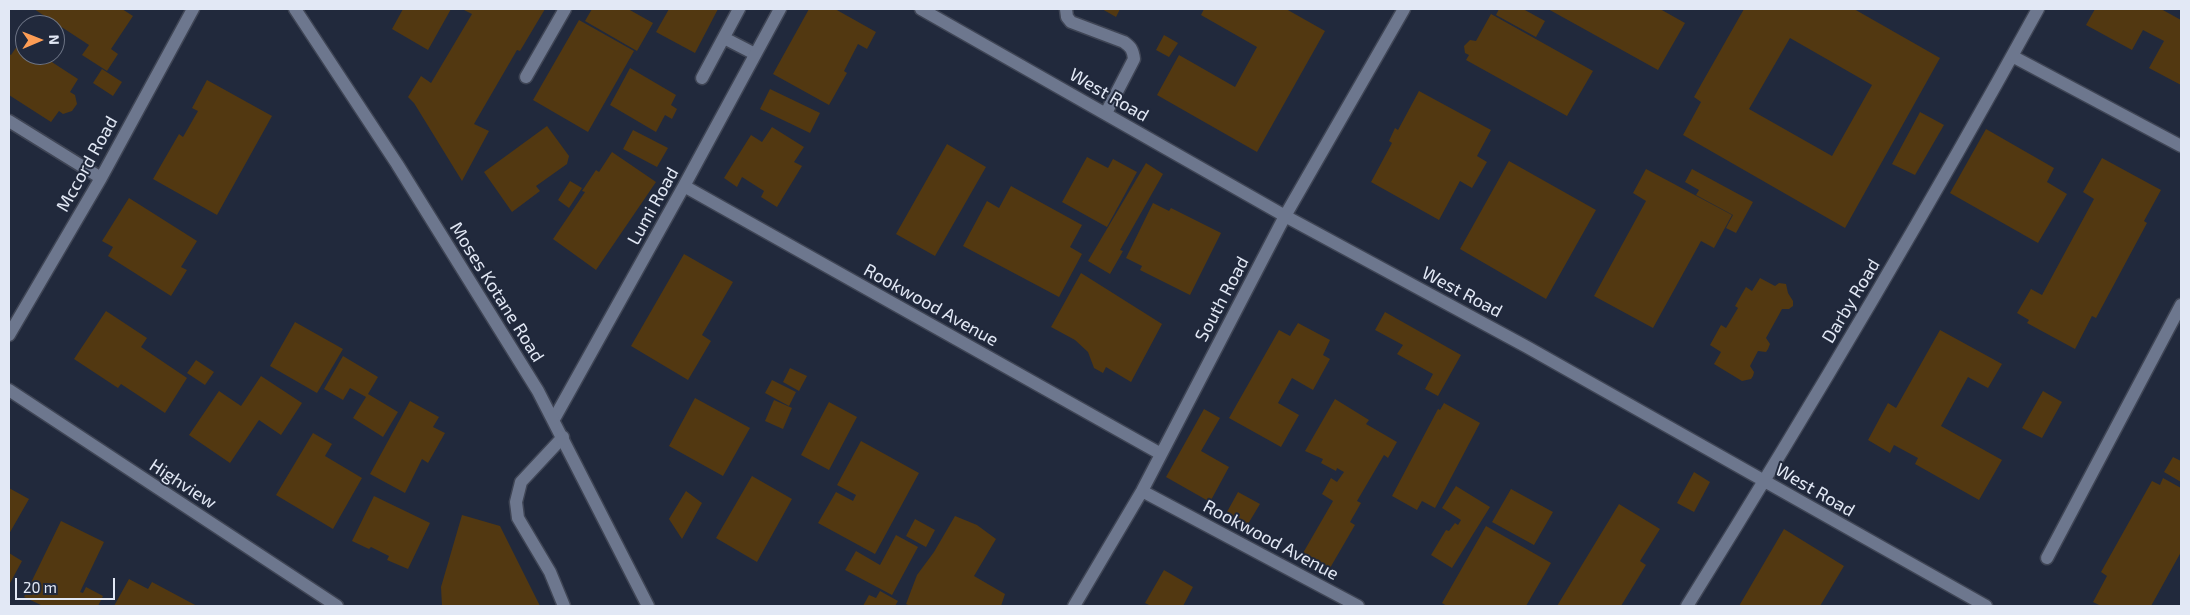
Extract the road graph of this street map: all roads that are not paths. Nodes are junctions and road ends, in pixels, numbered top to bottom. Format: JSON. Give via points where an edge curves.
{"nodes":[{"id":1,"x":193,"y":9,"type":"edge"},
{"id":2,"x":295,"y":9,"type":"edge"},
{"id":3,"x":565,"y":9,"type":"edge"},
{"id":4,"x":739,"y":9,"type":"edge"},
{"id":5,"x":780,"y":9,"type":"edge"},
{"id":6,"x":921,"y":9,"type":"edge"},
{"id":7,"x":1066,"y":9,"type":"edge"},
{"id":8,"x":1404,"y":9,"type":"edge"},
{"id":9,"x":2038,"y":9,"type":"edge"},
{"id":10,"x":724,"y":38,"type":"junction"},
{"id":11,"x":755,"y":54,"type":"junction"},
{"id":12,"x":2012,"y":56,"type":"junction"},
{"id":13,"x":526,"y":77,"type":"dead end"},
{"id":14,"x":702,"y":78,"type":"dead end"},
{"id":15,"x":1106,"y":113,"type":"junction"},
{"id":16,"x":9,"y":121,"type":"edge"},
{"id":17,"x":2181,"y":146,"type":"edge"},
{"id":18,"x":101,"y":178,"type":"junction"},
{"id":19,"x":684,"y":186,"type":"junction"},
{"id":20,"x":1285,"y":216,"type":"junction"},
{"id":21,"x":2181,"y":305,"type":"edge"},
{"id":22,"x":9,"y":335,"type":"edge"},
{"id":23,"x":9,"y":390,"type":"edge"},
{"id":24,"x":554,"y":419,"type":"junction"},
{"id":25,"x":563,"y":437,"type":"junction"},
{"id":26,"x":1161,"y":454,"type":"junction"},
{"id":27,"x":1764,"y":481,"type":"junction"},
{"id":28,"x":1142,"y":491,"type":"junction"},
{"id":29,"x":2047,"y":558,"type":"dead end"},
{"id":30,"x":337,"y":606,"type":"edge"},
{"id":31,"x":564,"y":606,"type":"edge"},
{"id":32,"x":648,"y":606,"type":"edge"},
{"id":33,"x":1074,"y":606,"type":"edge"},
{"id":34,"x":1358,"y":606,"type":"edge"},
{"id":35,"x":1686,"y":606,"type":"edge"},
{"id":36,"x":1986,"y":606,"type":"edge"}],
"edges":[{"from":1,"to":18,"type":"street","name":"Mccord Road"},
{"from":2,"to":24,"type":"street","name":"Moses Kotane Road","via":[[402,172]]},
{"from":3,"to":13,"type":"street"},
{"from":4,"to":10,"type":"street"},
{"from":5,"to":11,"type":"street","name":"Lumi Road"},
{"from":6,"to":15,"type":"street","name":"West Road"},
{"from":7,"to":15,"type":"street","via":[[1071,22],[1124,42],[1134,52],[1134,58]]},
{"from":8,"to":20,"type":"street","name":"South Road"},
{"from":9,"to":12,"type":"street","name":"Darby Road"},
{"from":10,"to":11,"type":"street"},
{"from":10,"to":14,"type":"street"},
{"from":11,"to":19,"type":"street","name":"Lumi Road"},
{"from":12,"to":17,"type":"street"},
{"from":12,"to":27,"type":"street","name":"Darby Road","via":[[1898,257]]},
{"from":15,"to":20,"type":"street","name":"West Road"},
{"from":16,"to":18,"type":"street"},
{"from":18,"to":22,"type":"street","name":"Mccord Road"},
{"from":19,"to":24,"type":"street","name":"Lumi Road"},
{"from":19,"to":26,"type":"street","name":"Rookwood Avenue"},
{"from":20,"to":26,"type":"street","name":"South Road"},
{"from":20,"to":27,"type":"street","name":"West Road","via":[[1527,347]]},
{"from":21,"to":29,"type":"street"},
{"from":23,"to":30,"type":"street","name":"Highview"},
{"from":24,"to":25,"type":"street","name":"Moses Kotane Road"},
{"from":25,"to":31,"type":"street","via":[[521,482],[516,502],[518,518],[550,572]]},
{"from":25,"to":32,"type":"street","name":"Moses Kotane Road"},
{"from":26,"to":28,"type":"street","name":"South Road"},
{"from":27,"to":35,"type":"street","name":"Darby Road"},
{"from":27,"to":36,"type":"street","name":"West Road"},
{"from":28,"to":33,"type":"street","name":"South Road"},
{"from":28,"to":34,"type":"street","name":"Rookwood Avenue"}]}
